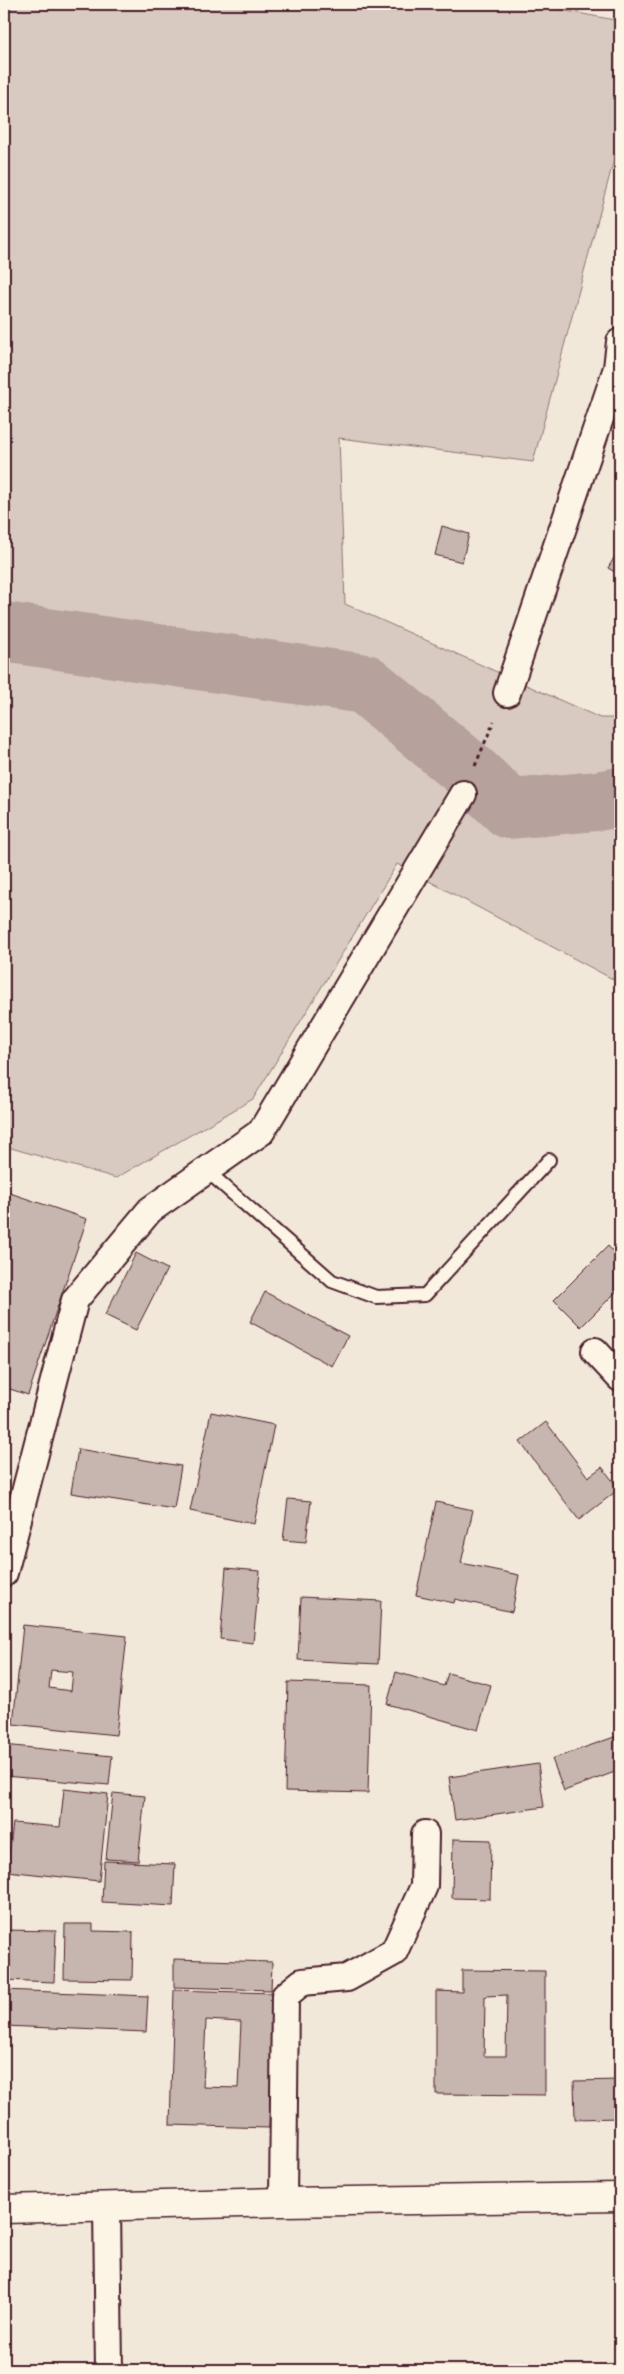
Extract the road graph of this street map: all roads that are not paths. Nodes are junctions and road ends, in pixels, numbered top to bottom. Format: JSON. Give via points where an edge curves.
{"nodes":[{"id":1,"x":620,"y":342,"type":"edge"},
{"id":2,"x":619,"y":369,"type":"edge"},
{"id":3,"x":506,"y":693,"type":"road end"},
{"id":4,"x":463,"y":794,"type":"road end"},
{"id":5,"x":549,"y":1160,"type":"dead end"},
{"id":6,"x":206,"y":1170,"type":"junction"},
{"id":7,"x":595,"y":1351,"type":"dead end"},
{"id":8,"x":620,"y":1378,"type":"edge"},
{"id":9,"x":4,"y":1573,"type":"edge"},
{"id":10,"x":425,"y":1834,"type":"dead end"},
{"id":11,"x":620,"y":2196,"type":"edge"},
{"id":12,"x":283,"y":2202,"type":"junction"},
{"id":13,"x":107,"y":2207,"type":"junction"},
{"id":14,"x":4,"y":2209,"type":"edge"},
{"id":15,"x":109,"y":2370,"type":"edge"}],
"edges":[{"from":1,"to":2,"type":"street"},
{"from":2,"to":3,"type":"street"},
{"from":4,"to":6,"type":"street","via":[[261,1132]]},
{"from":5,"to":6,"type":"lane","via":[[425,1295],[376,1297],[332,1281]]},
{"from":6,"to":9,"type":"street","via":[[150,1210],[75,1300]]},
{"from":7,"to":8,"type":"street"},
{"from":10,"to":12,"type":"street","via":[[424,1886],[394,1952],[347,1978],[302,1982],[285,1996]]},
{"from":11,"to":12,"type":"main road"},
{"from":12,"to":13,"type":"main road"},
{"from":13,"to":14,"type":"main road"},
{"from":13,"to":15,"type":"street"}]}
